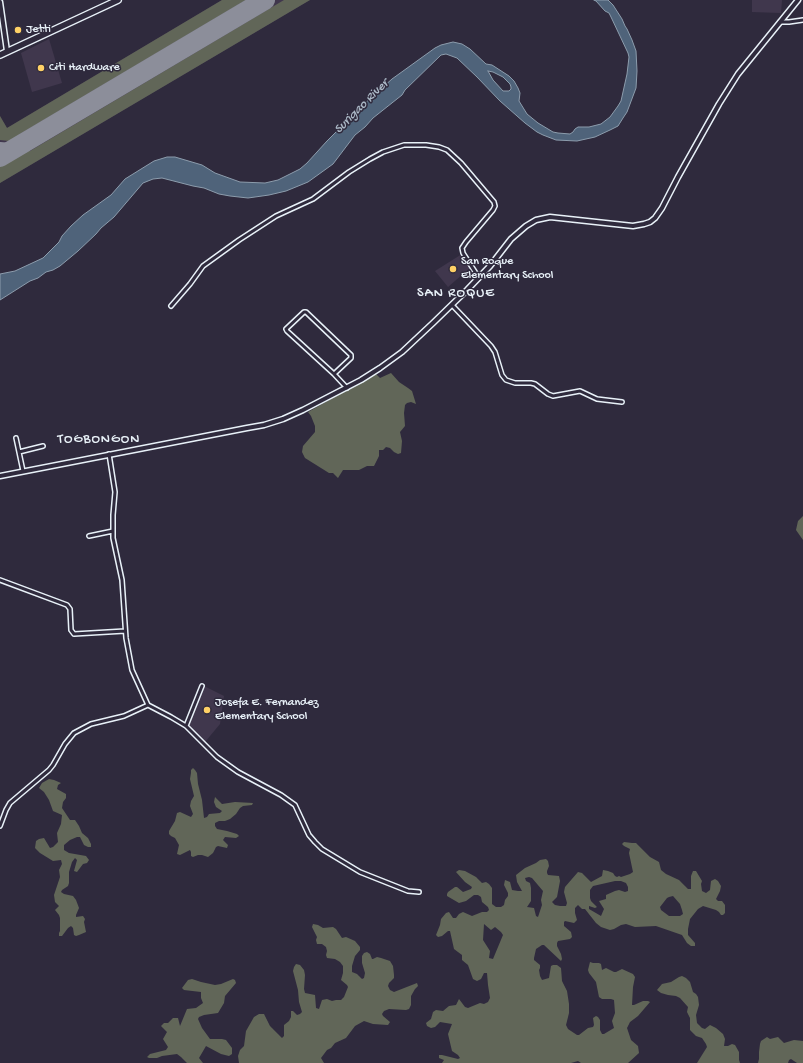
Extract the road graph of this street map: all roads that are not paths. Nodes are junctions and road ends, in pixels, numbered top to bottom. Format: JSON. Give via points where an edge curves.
{"nodes":[{"id":1,"x":118,"y":0,"type":"edge"},
{"id":2,"x":798,"y":0,"type":"edge"},
{"id":3,"x":0,"y":2,"type":"edge"},
{"id":4,"x":803,"y":20,"type":"edge"},
{"id":5,"x":780,"y":22,"type":"junction"},
{"id":6,"x":7,"y":51,"type":"junction"},
{"id":7,"x":0,"y":54,"type":"edge"},
{"id":8,"x":479,"y":278,"type":"junction"},
{"id":9,"x":452,"y":305,"type":"junction"},
{"id":10,"x":172,"y":306,"type":"dead end"},
{"id":11,"x":334,"y":374,"type":"junction"},
{"id":12,"x":347,"y":388,"type":"junction"},
{"id":13,"x":622,"y":402,"type":"dead end"},
{"id":14,"x":16,"y":438,"type":"dead end"},
{"id":15,"x":43,"y":446,"type":"dead end"},
{"id":16,"x":19,"y":452,"type":"junction"},
{"id":17,"x":109,"y":454,"type":"junction"},
{"id":18,"x":23,"y":471,"type":"junction"},
{"id":19,"x":0,"y":476,"type":"edge"},
{"id":20,"x":113,"y":532,"type":"junction"},
{"id":21,"x":89,"y":536,"type":"dead end"},
{"id":22,"x":0,"y":580,"type":"edge"},
{"id":23,"x":125,"y":631,"type":"junction"},
{"id":24,"x":202,"y":686,"type":"dead end"},
{"id":25,"x":148,"y":705,"type":"junction"},
{"id":26,"x":186,"y":726,"type":"junction"},
{"id":27,"x":0,"y":826,"type":"edge"},
{"id":28,"x":419,"y":892,"type":"dead end"}],
"edges":[{"from":1,"to":6,"type":"highway"},
{"from":2,"to":5,"type":"street"},
{"from":3,"to":6,"type":"street"},
{"from":4,"to":5,"type":"street"},
{"from":5,"to":8,"type":"street","via":[[728,90],[653,220],[633,226],[550,217],[536,220],[511,239]]},
{"from":6,"to":7,"type":"highway"},
{"from":8,"to":9,"type":"street"},
{"from":8,"to":10,"type":"street","via":[[462,248],[493,210],[494,202],[447,150],[426,145],[404,145],[370,159],[313,199],[276,216],[226,249],[203,266]]},
{"from":9,"to":12,"type":"street","via":[[402,352]]},
{"from":9,"to":13,"type":"street","via":[[491,346],[506,380],[535,384],[553,396],[580,391],[596,399]]},
{"from":11,"to":11,"type":"street","via":[[286,331],[304,312],[351,355],[351,358]]},
{"from":11,"to":12,"type":"street"},
{"from":12,"to":17,"type":"street","via":[[270,423]]},
{"from":14,"to":16,"type":"street"},
{"from":15,"to":16,"type":"street"},
{"from":16,"to":18,"type":"street"},
{"from":17,"to":18,"type":"street"},
{"from":17,"to":20,"type":"street","via":[[115,492]]},
{"from":18,"to":19,"type":"street"},
{"from":20,"to":21,"type":"street"},
{"from":20,"to":23,"type":"street","via":[[122,580]]},
{"from":22,"to":23,"type":"street","via":[[67,605],[74,634]]},
{"from":23,"to":25,"type":"street","via":[[132,670]]},
{"from":24,"to":26,"type":"street"},
{"from":25,"to":26,"type":"street"},
{"from":25,"to":27,"type":"street","via":[[124,716],[91,724],[74,733],[49,770],[10,803]]},
{"from":26,"to":28,"type":"street","via":[[217,757],[295,805],[309,835],[322,849],[360,872],[408,891]]}]}
